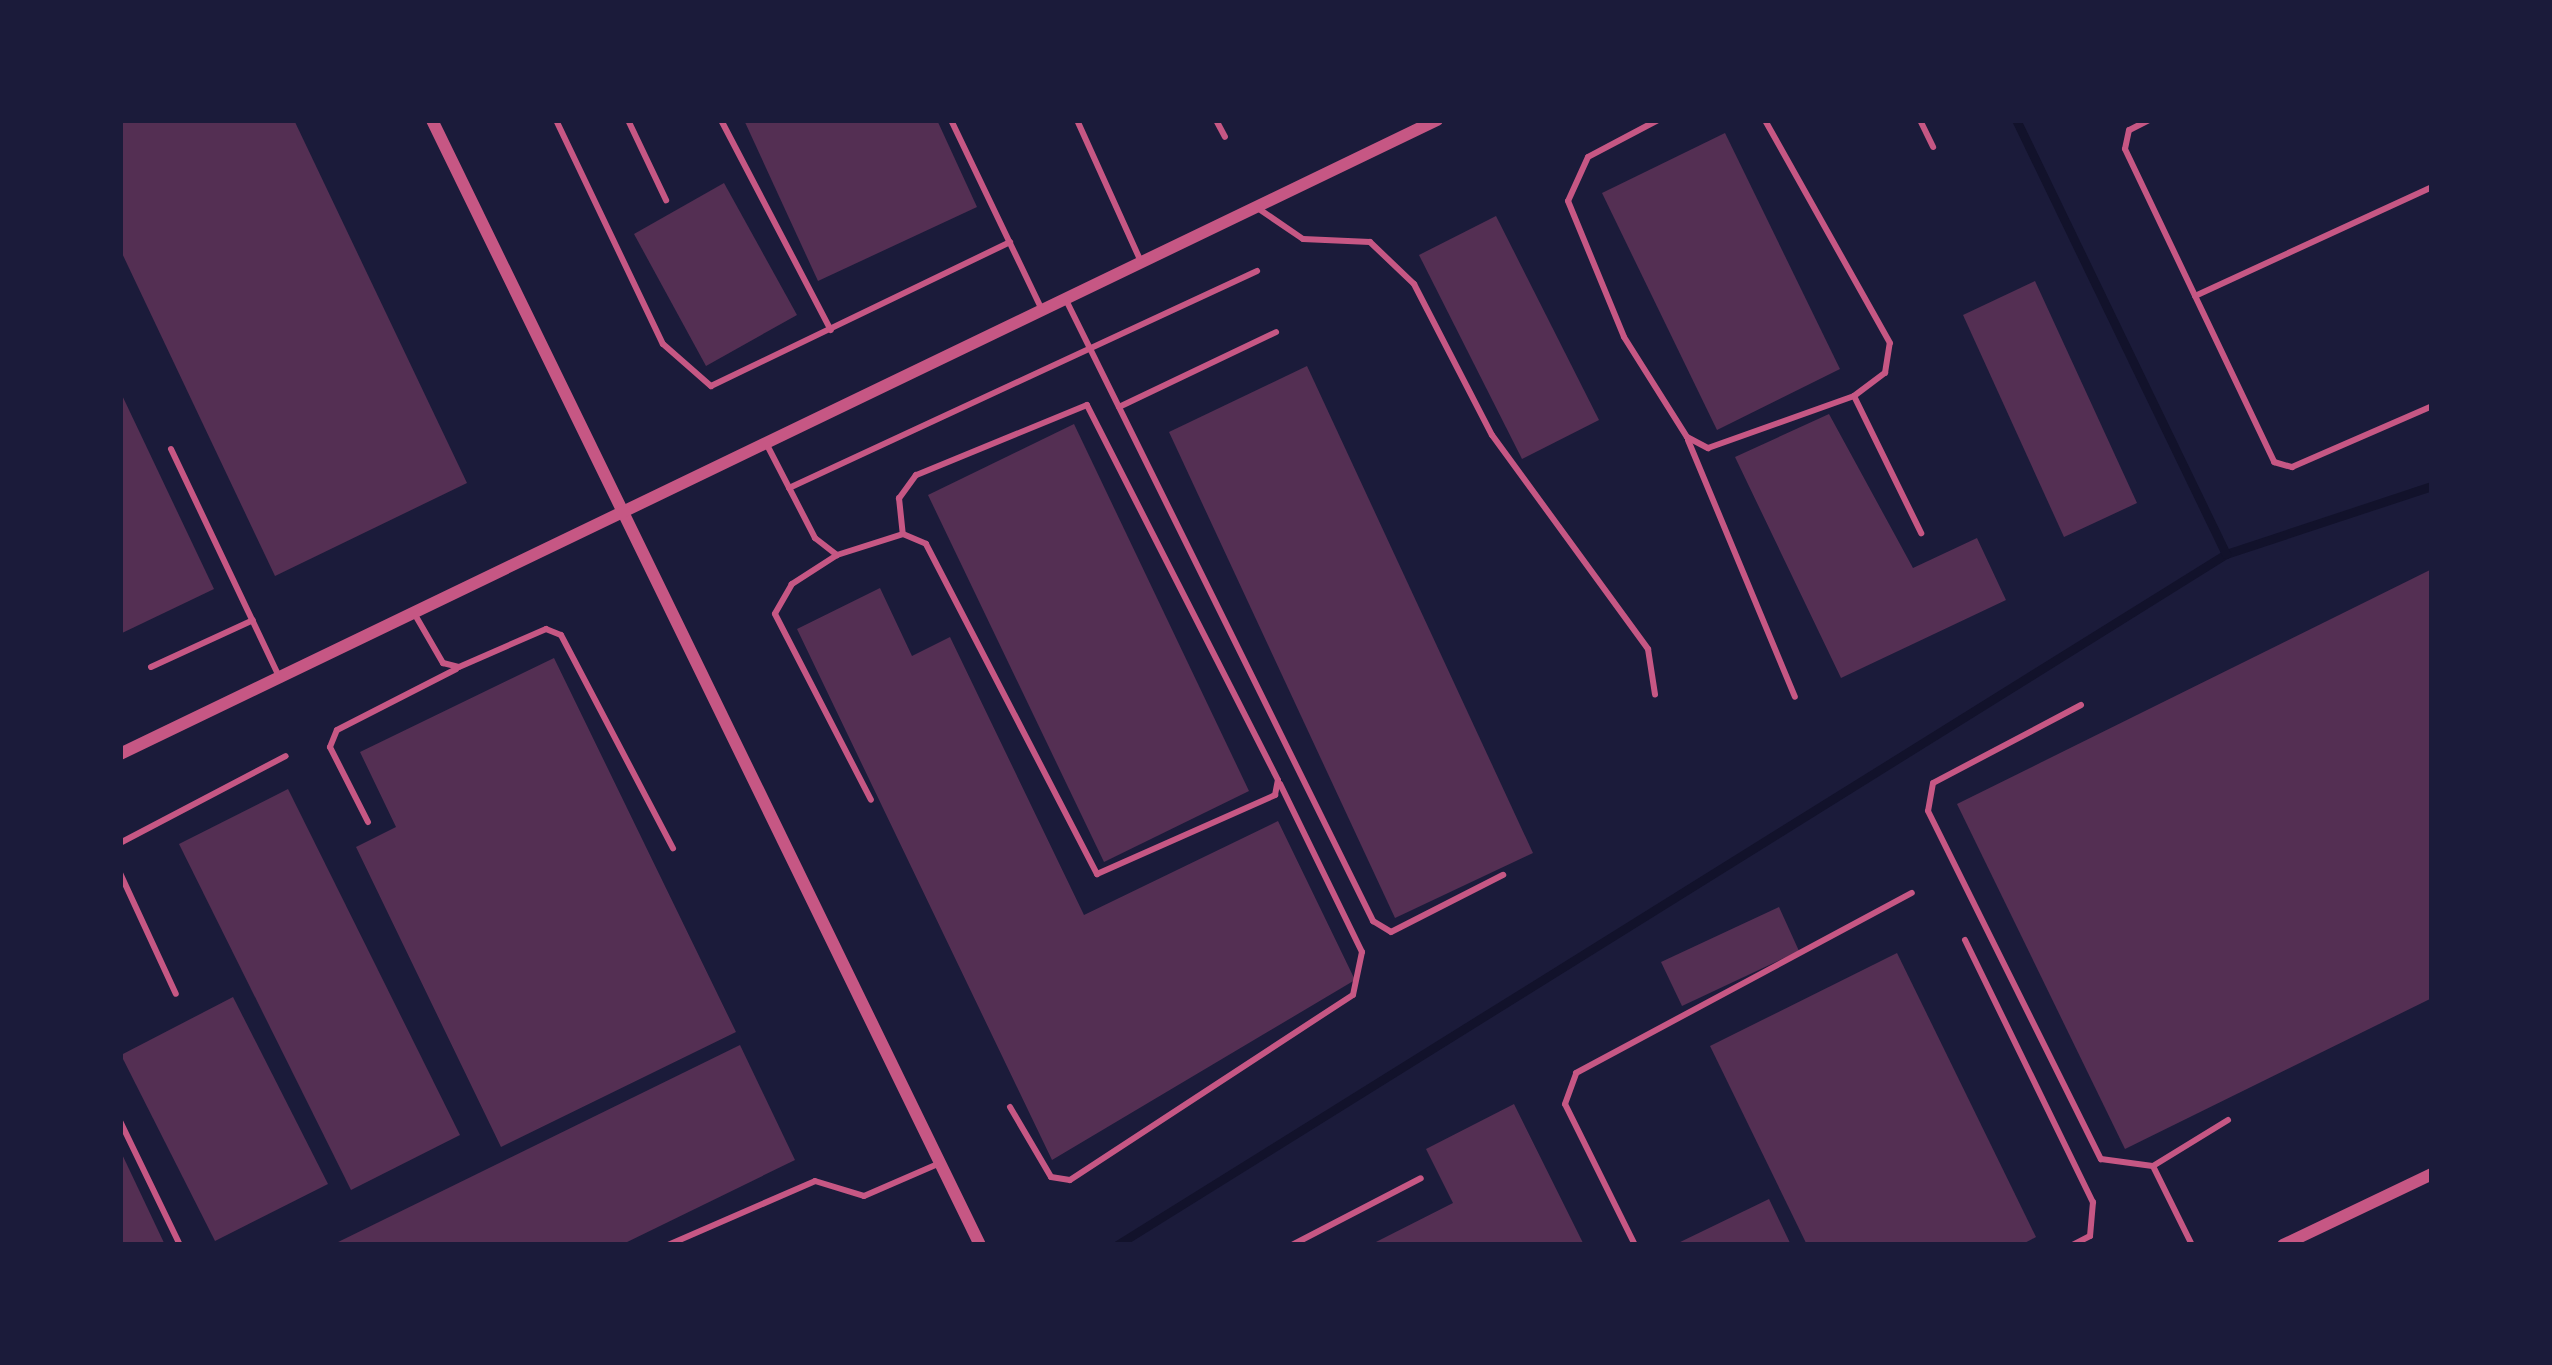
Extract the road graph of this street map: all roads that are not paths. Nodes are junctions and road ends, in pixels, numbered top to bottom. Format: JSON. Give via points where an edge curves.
{"nodes":[{"id":1,"x":432,"y":120,"type":"edge"},
{"id":2,"x":556,"y":120,"type":"edge"},
{"id":3,"x":628,"y":120,"type":"edge"},
{"id":4,"x":721,"y":120,"type":"edge"},
{"id":5,"x":951,"y":120,"type":"edge"},
{"id":6,"x":1077,"y":120,"type":"edge"},
{"id":7,"x":1216,"y":120,"type":"edge"},
{"id":8,"x":1436,"y":120,"type":"edge"},
{"id":9,"x":1658,"y":120,"type":"edge"},
{"id":10,"x":1765,"y":120,"type":"edge"},
{"id":11,"x":1920,"y":120,"type":"edge"},
{"id":12,"x":2149,"y":120,"type":"edge"},
{"id":13,"x":1225,"y":137,"type":"dead end"},
{"id":14,"x":1934,"y":147,"type":"dead end"},
{"id":15,"x":2432,"y":187,"type":"edge"},
{"id":16,"x":666,"y":200,"type":"dead end"},
{"id":17,"x":1256,"y":207,"type":"junction"},
{"id":18,"x":1010,"y":242,"type":"junction"},
{"id":19,"x":1141,"y":262,"type":"junction"},
{"id":20,"x":1257,"y":271,"type":"dead end"},
{"id":21,"x":2195,"y":296,"type":"junction"},
{"id":22,"x":1066,"y":298,"type":"junction"},
{"id":23,"x":1042,"y":310,"type":"junction"},
{"id":24,"x":831,"y":330,"type":"junction"},
{"id":25,"x":1276,"y":332,"type":"dead end"},
{"id":26,"x":1090,"y":346,"type":"junction"},
{"id":27,"x":1854,"y":396,"type":"junction"},
{"id":28,"x":1119,"y":406,"type":"junction"},
{"id":29,"x":2432,"y":406,"type":"edge"},
{"id":30,"x":1687,"y":437,"type":"junction"},
{"id":31,"x":766,"y":443,"type":"junction"},
{"id":32,"x":171,"y":449,"type":"dead end"},
{"id":33,"x":789,"y":488,"type":"junction"},
{"id":34,"x":620,"y":513,"type":"junction"},
{"id":35,"x":1921,"y":533,"type":"dead end"},
{"id":36,"x":902,"y":534,"type":"junction"},
{"id":37,"x":837,"y":555,"type":"junction"},
{"id":38,"x":414,"y":613,"type":"junction"},
{"id":39,"x":253,"y":620,"type":"junction"},
{"id":40,"x":151,"y":667,"type":"dead end"},
{"id":41,"x":459,"y":668,"type":"junction"},
{"id":42,"x":280,"y":677,"type":"junction"},
{"id":43,"x":1654,"y":694,"type":"dead end"},
{"id":44,"x":1795,"y":697,"type":"dead end"},
{"id":45,"x":2081,"y":705,"type":"dead end"},
{"id":46,"x":120,"y":754,"type":"edge"},
{"id":47,"x":286,"y":756,"type":"dead end"},
{"id":48,"x":1278,"y":780,"type":"junction"},
{"id":49,"x":871,"y":800,"type":"dead end"},
{"id":50,"x":368,"y":822,"type":"dead end"},
{"id":51,"x":120,"y":843,"type":"edge"},
{"id":52,"x":673,"y":848,"type":"dead end"},
{"id":53,"x":120,"y":873,"type":"edge"},
{"id":54,"x":1503,"y":875,"type":"dead end"},
{"id":55,"x":1912,"y":893,"type":"dead end"},
{"id":56,"x":1965,"y":940,"type":"dead end"},
{"id":57,"x":176,"y":994,"type":"dead end"},
{"id":58,"x":1010,"y":1107,"type":"dead end"},
{"id":59,"x":2228,"y":1120,"type":"dead end"},
{"id":60,"x":120,"y":1121,"type":"edge"},
{"id":61,"x":938,"y":1165,"type":"junction"},
{"id":62,"x":2153,"y":1166,"type":"junction"},
{"id":63,"x":2432,"y":1174,"type":"edge"},
{"id":64,"x":1420,"y":1178,"type":"dead end"},
{"id":65,"x":180,"y":1245,"type":"edge"},
{"id":66,"x":668,"y":1245,"type":"edge"},
{"id":67,"x":980,"y":1245,"type":"edge"},
{"id":68,"x":1292,"y":1245,"type":"edge"},
{"id":69,"x":1634,"y":1245,"type":"edge"},
{"id":70,"x":2072,"y":1245,"type":"edge"},
{"id":71,"x":2192,"y":1245,"type":"edge"},
{"id":72,"x":2283,"y":1245,"type":"edge"}],
"edges":[{"from":1,"to":34,"type":"street"},
{"from":2,"to":24,"type":"lane","via":[[662,344],[689,375],[711,386]]},
{"from":3,"to":16,"type":"lane"},
{"from":4,"to":24,"type":"lane"},
{"from":5,"to":18,"type":"lane"},
{"from":6,"to":19,"type":"lane"},
{"from":7,"to":13,"type":"lane"},
{"from":8,"to":17,"type":"street"},
{"from":9,"to":30,"type":"lane","via":[[1588,157],[1568,200],[1624,337]]},
{"from":10,"to":27,"type":"lane","via":[[1890,343],[1885,373]]},
{"from":11,"to":14,"type":"lane"},
{"from":12,"to":21,"type":"lane","via":[[2129,130],[2125,149]]},
{"from":15,"to":21,"type":"lane"},
{"from":17,"to":19,"type":"street"},
{"from":17,"to":43,"type":"lane","via":[[1303,239],[1370,242],[1414,284],[1492,435],[1648,649]]},
{"from":18,"to":23,"type":"lane"},
{"from":18,"to":24,"type":"lane"},
{"from":19,"to":22,"type":"street"},
{"from":20,"to":26,"type":"lane"},
{"from":21,"to":29,"type":"lane","via":[[2274,462],[2292,467]]},
{"from":22,"to":23,"type":"street"},
{"from":22,"to":26,"type":"lane"},
{"from":23,"to":31,"type":"street"},
{"from":25,"to":28,"type":"lane"},
{"from":26,"to":28,"type":"lane"},
{"from":26,"to":33,"type":"lane"},
{"from":27,"to":30,"type":"lane","via":[[1708,448]]},
{"from":27,"to":35,"type":"lane"},
{"from":28,"to":54,"type":"lane","via":[[1373,921],[1391,932]]},
{"from":30,"to":44,"type":"lane"},
{"from":31,"to":33,"type":"lane"},
{"from":31,"to":34,"type":"street"},
{"from":32,"to":39,"type":"lane"},
{"from":33,"to":37,"type":"lane"},
{"from":34,"to":38,"type":"street"},
{"from":34,"to":61,"type":"street"},
{"from":36,"to":37,"type":"lane"},
{"from":36,"to":48,"type":"lane","via":[[926,544],[946,574],[1097,874],[1264,804]]},
{"from":36,"to":48,"type":"lane","via":[[898,498],[916,476],[1087,405]]},
{"from":37,"to":49,"type":"lane","via":[[792,584],[776,614]]},
{"from":38,"to":41,"type":"lane","via":[[442,663]]},
{"from":38,"to":42,"type":"street"},
{"from":39,"to":40,"type":"lane"},
{"from":39,"to":42,"type":"lane"},
{"from":41,"to":50,"type":"lane","via":[[337,730],[330,747]]},
{"from":41,"to":52,"type":"lane","via":[[546,629],[561,635]]},
{"from":42,"to":46,"type":"street"},
{"from":45,"to":62,"type":"lane","via":[[1933,783],[1928,811],[2102,1159]]},
{"from":47,"to":51,"type":"lane"},
{"from":48,"to":58,"type":"lane","via":[[1362,952],[1352,995],[1070,1180],[1051,1177]]},
{"from":53,"to":57,"type":"lane"},
{"from":55,"to":69,"type":"lane","via":[[1576,1073],[1565,1104]]},
{"from":56,"to":70,"type":"lane","via":[[2093,1202],[2090,1236]]},
{"from":59,"to":62,"type":"lane"},
{"from":60,"to":65,"type":"lane"},
{"from":61,"to":66,"type":"lane","via":[[864,1196],[815,1181]]},
{"from":61,"to":67,"type":"street"},
{"from":62,"to":71,"type":"lane"},
{"from":63,"to":72,"type":"street"},
{"from":64,"to":68,"type":"lane"}]}
